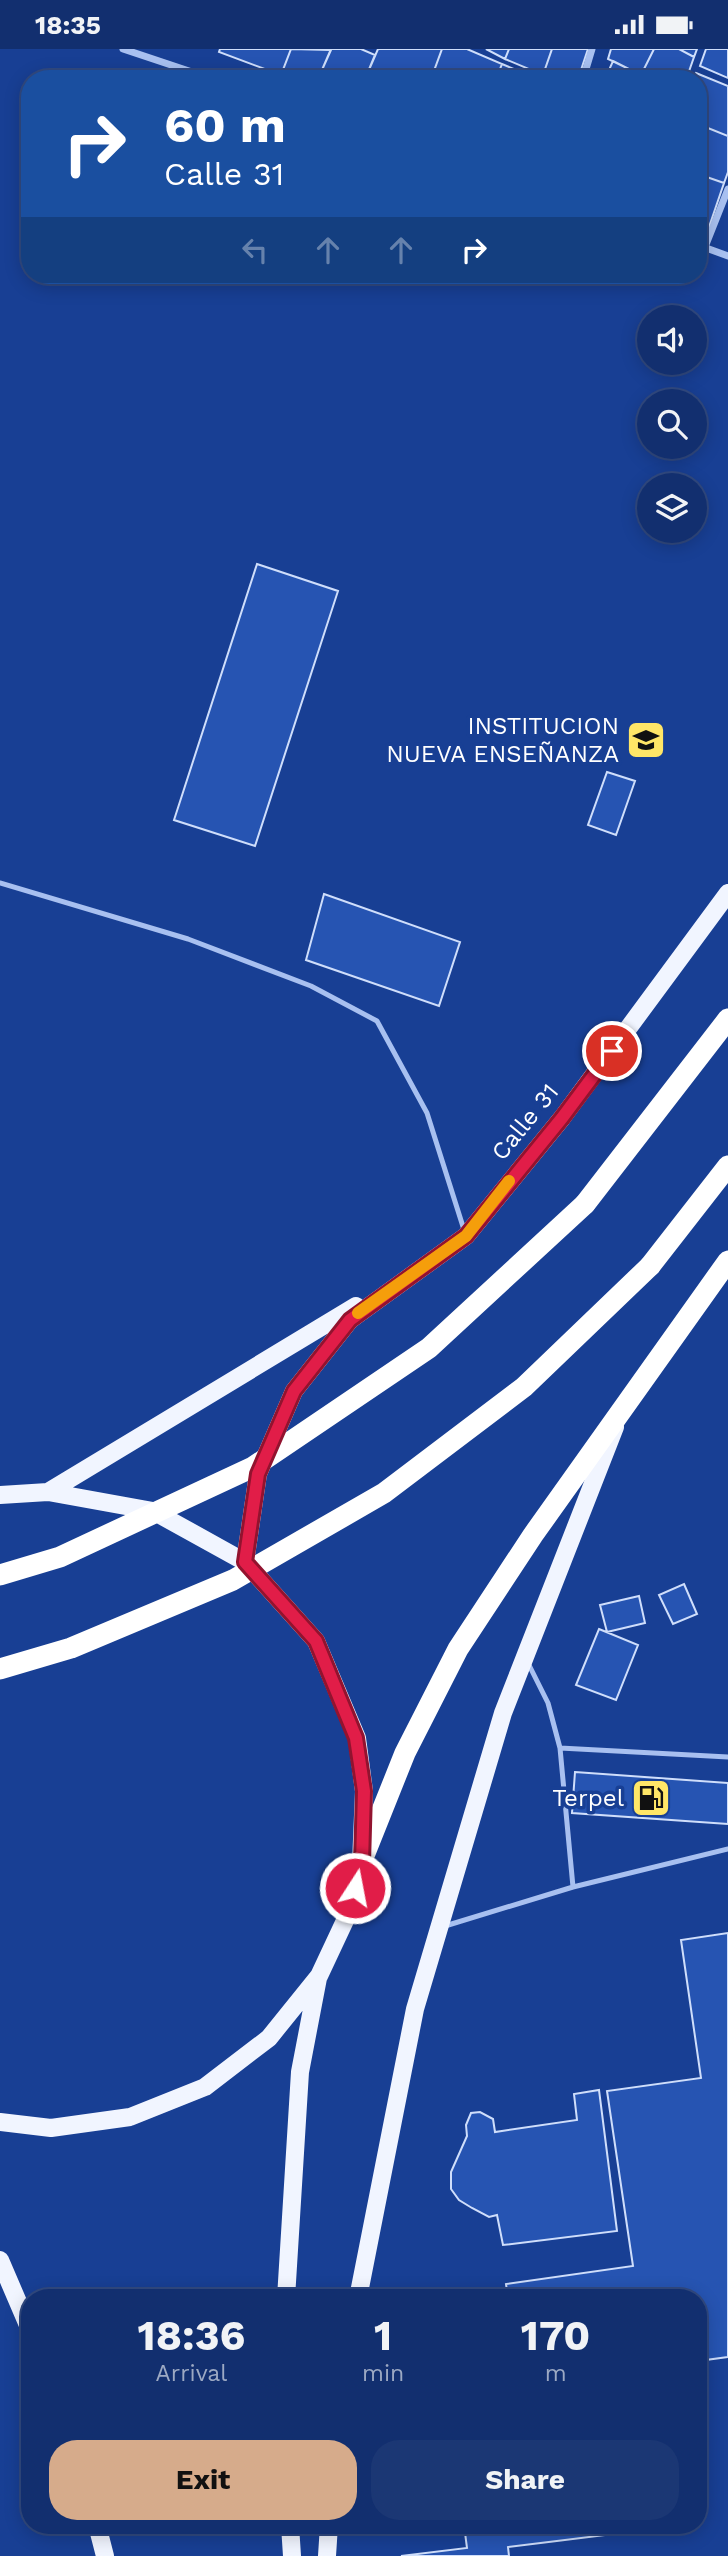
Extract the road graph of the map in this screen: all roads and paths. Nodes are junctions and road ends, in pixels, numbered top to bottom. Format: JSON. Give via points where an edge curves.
{"nodes":[{"id":1,"x":123,"y":49,"type":"edge"},
{"id":2,"x":592,"y":49,"type":"edge"},
{"id":3,"x":186,"y":70,"type":"edge"},
{"id":4,"x":586,"y":70,"type":"edge"},
{"id":5,"x":728,"y":189,"type":"edge"},
{"id":6,"x":707,"y":233,"type":"edge"},
{"id":7,"x":707,"y":248,"type":"edge"},
{"id":8,"x":728,"y":257,"type":"edge"},
{"id":9,"x":0,"y":883,"type":"edge"},
{"id":10,"x":728,"y":893,"type":"edge"},
{"id":11,"x":728,"y":1019,"type":"edge"},
{"id":12,"x":728,"y":1166,"type":"edge"},
{"id":13,"x":466,"y":1236,"type":"junction"},
{"id":14,"x":728,"y":1261,"type":"edge"},
{"id":15,"x":422,"y":1266,"type":"junction"},
{"id":16,"x":621,"y":1413,"type":"junction"},
{"id":17,"x":48,"y":1492,"type":"junction"},
{"id":18,"x":0,"y":1495,"type":"edge"},
{"id":19,"x":245,"y":1562,"type":"junction"},
{"id":20,"x":0,"y":1575,"type":"edge"},
{"id":21,"x":526,"y":1658,"type":"junction"},
{"id":22,"x":0,"y":1669,"type":"edge"},
{"id":23,"x":560,"y":1748,"type":"junction"},
{"id":24,"x":728,"y":1757,"type":"edge"},
{"id":25,"x":728,"y":1849,"type":"edge"},
{"id":26,"x":362,"y":1863,"type":"junction"},
{"id":27,"x":573,"y":1887,"type":"junction"},
{"id":28,"x":439,"y":1929,"type":"junction"},
{"id":29,"x":319,"y":1976,"type":"junction"},
{"id":30,"x":0,"y":2122,"type":"edge"},
{"id":31,"x":0,"y":2260,"type":"edge"},
{"id":32,"x":287,"y":2289,"type":"edge"},
{"id":33,"x":360,"y":2289,"type":"edge"},
{"id":34,"x":21,"y":2309,"type":"edge"},
{"id":35,"x":99,"y":2534,"type":"edge"},
{"id":36,"x":291,"y":2534,"type":"edge"},
{"id":37,"x":328,"y":2534,"type":"edge"},
{"id":38,"x":105,"y":2556,"type":"edge"},
{"id":39,"x":292,"y":2556,"type":"edge"},
{"id":40,"x":327,"y":2556,"type":"edge"}],
"edges":[{"from":1,"to":3,"type":"street"},
{"from":2,"to":4,"type":"street"},
{"from":5,"to":6,"type":"street"},
{"from":7,"to":8,"type":"street"},
{"from":9,"to":13,"type":"lane","via":[[201,944],[311,986],[377,1021],[427,1113]]},
{"from":10,"to":13,"type":"main road","name":"Calle 31","via":[[562,1118]]},
{"from":11,"to":20,"type":"highway","bridge":true,"via":[[584,1204],[429,1348],[253,1467],[60,1557]]},
{"from":12,"to":22,"type":"highway","bridge":true,"via":[[650,1266],[524,1387],[384,1493],[233,1580],[71,1649]]},
{"from":13,"to":15,"type":"main road","name":"Calle 31"},
{"from":14,"to":16,"type":"highway"},
{"from":15,"to":17,"type":"main road","name":"Calle 31"},
{"from":15,"to":19,"type":"main road","name":"Calle 31","via":[[350,1320],[294,1391],[258,1474]]},
{"from":16,"to":21,"type":"main road"},
{"from":16,"to":26,"type":"highway","via":[[458,1649],[405,1753]]},
{"from":17,"to":18,"type":"main road"},
{"from":17,"to":19,"type":"main road","via":[[153,1511]]},
{"from":19,"to":26,"type":"main road","via":[[316,1641],[356,1738],[364,1791]]},
{"from":21,"to":23,"type":"lane","via":[[548,1703]]},
{"from":21,"to":28,"type":"main road","via":[[503,1713]]},
{"from":23,"to":24,"type":"lane"},
{"from":23,"to":27,"type":"lane"},
{"from":25,"to":27,"type":"lane"},
{"from":26,"to":29,"type":"main road","via":[[349,1912]]},
{"from":27,"to":28,"type":"lane"},
{"from":28,"to":33,"type":"main road","via":[[415,2009]]},
{"from":29,"to":30,"type":"main road","via":[[269,2038],[205,2087],[130,2117],[51,2128]]},
{"from":29,"to":32,"type":"main road","via":[[300,2072]]},
{"from":31,"to":34,"type":"main road"},
{"from":35,"to":38,"type":"main road"},
{"from":36,"to":39,"type":"main road"},
{"from":37,"to":40,"type":"main road"}]}
